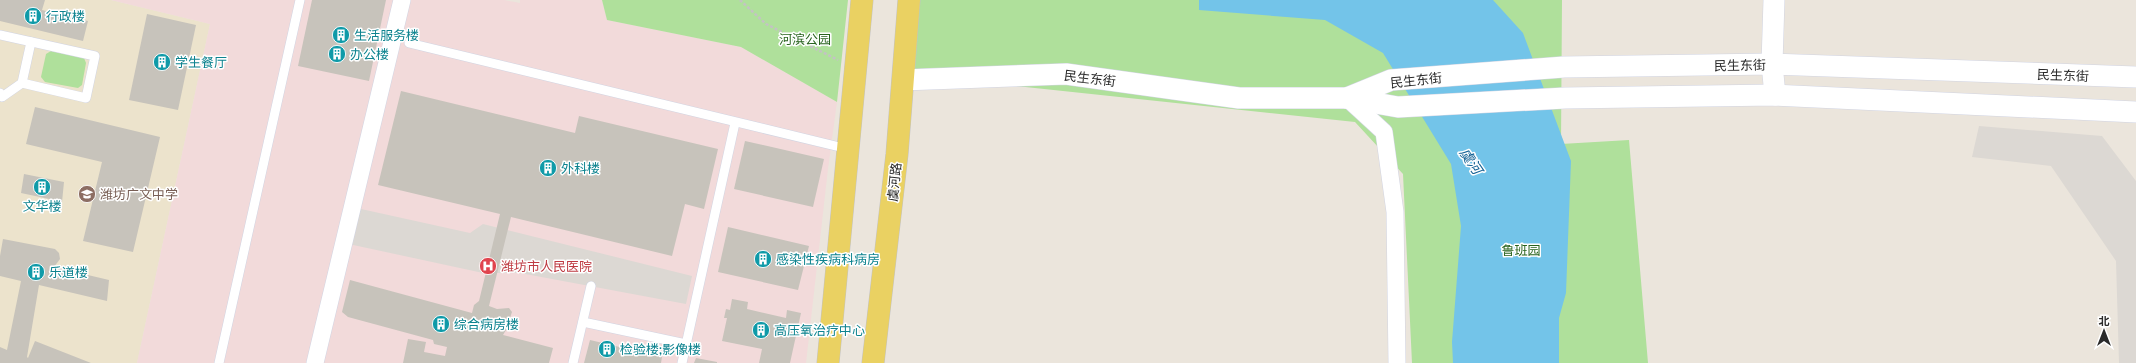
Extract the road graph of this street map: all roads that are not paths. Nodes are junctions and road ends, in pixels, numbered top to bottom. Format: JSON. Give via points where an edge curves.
{"nodes":[{"id":1,"x":300,"y":0,"type":"edge"},
{"id":2,"x":402,"y":0,"type":"edge"},
{"id":3,"x":862,"y":0,"type":"edge"},
{"id":4,"x":909,"y":0,"type":"edge"},
{"id":5,"x":1774,"y":0,"type":"edge"},
{"id":6,"x":0,"y":35,"type":"edge"},
{"id":7,"x":31,"y":42,"type":"junction"},
{"id":8,"x":409,"y":43,"type":"dead end"},
{"id":9,"x":1772,"y":64,"type":"junction"},
{"id":10,"x":2136,"y":77,"type":"edge"},
{"id":11,"x":903,"y":80,"type":"junction"},
{"id":12,"x":22,"y":83,"type":"junction"},
{"id":13,"x":1775,"y":95,"type":"junction"},
{"id":14,"x":1347,"y":98,"type":"junction"},
{"id":15,"x":1,"y":99,"type":"edge"},
{"id":16,"x":2136,"y":112,"type":"edge"},
{"id":17,"x":736,"y":123,"type":"junction"},
{"id":18,"x":848,"y":149,"type":"junction"},
{"id":19,"x":591,"y":286,"type":"dead end"},
{"id":20,"x":583,"y":322,"type":"junction"},
{"id":21,"x":686,"y":344,"type":"junction"},
{"id":22,"x":219,"y":363,"type":"edge"},
{"id":23,"x":315,"y":363,"type":"edge"},
{"id":24,"x":573,"y":363,"type":"edge"},
{"id":25,"x":682,"y":363,"type":"edge"},
{"id":26,"x":828,"y":363,"type":"edge"},
{"id":27,"x":873,"y":363,"type":"edge"},
{"id":28,"x":1397,"y":363,"type":"edge"}],
"edges":[{"from":1,"to":22,"type":"lane"},
{"from":2,"to":23,"type":"street"},
{"from":3,"to":18,"type":"main road"},
{"from":4,"to":11,"type":"main road","name":"虞河路"},
{"from":5,"to":9,"type":"street"},
{"from":6,"to":7,"type":"lane"},
{"from":7,"to":12,"type":"lane"},
{"from":7,"to":12,"type":"lane","via":[[95,56],[94,63],[86,98]]},
{"from":8,"to":17,"type":"lane"},
{"from":9,"to":10,"type":"street","name":"民生东街"},
{"from":9,"to":13,"type":"street"},
{"from":9,"to":14,"type":"street","name":"民生东街","via":[[1564,67],[1391,80]]},
{"from":11,"to":14,"type":"street","name":"民生东街","via":[[1066,74],[1239,98]]},
{"from":11,"to":27,"type":"main road","name":"虞河路"},
{"from":12,"to":15,"type":"lane"},
{"from":13,"to":14,"type":"street","name":"民生东街","via":[[1565,98],[1398,107]]},
{"from":13,"to":16,"type":"street","name":"民生东街"},
{"from":14,"to":28,"type":"street","via":[[1384,132],[1395,212]]},
{"from":17,"to":18,"type":"lane"},
{"from":17,"to":21,"type":"lane"},
{"from":18,"to":26,"type":"main road"},
{"from":19,"to":20,"type":"lane"},
{"from":20,"to":21,"type":"lane"},
{"from":20,"to":24,"type":"lane"},
{"from":21,"to":25,"type":"lane"}]}
